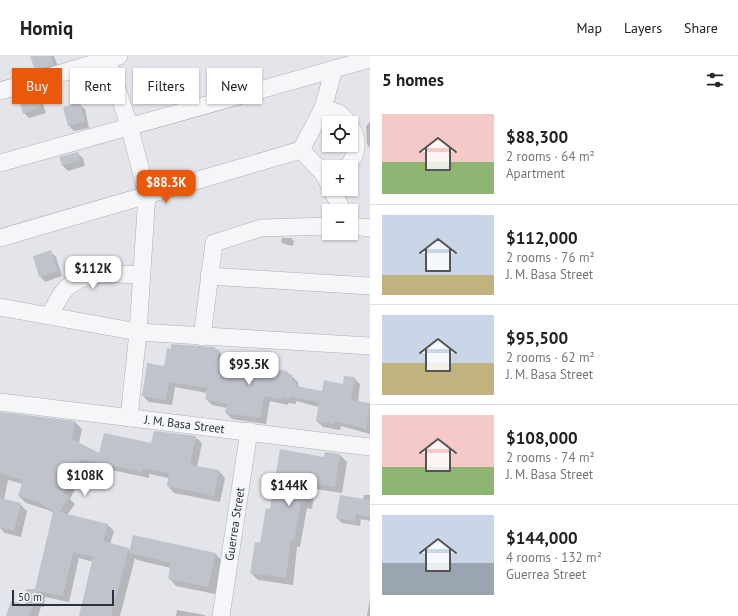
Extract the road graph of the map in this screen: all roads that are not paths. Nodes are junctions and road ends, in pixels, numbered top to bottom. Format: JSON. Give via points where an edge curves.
{"nodes":[{"id":1,"x":110,"y":57,"type":"edge"},
{"id":2,"x":370,"y":59,"type":"edge"},
{"id":3,"x":334,"y":69,"type":"junction"},
{"id":4,"x":0,"y":91,"type":"edge"},
{"id":5,"x":323,"y":108,"type":"junction"},
{"id":6,"x":342,"y":116,"type":"edge"},
{"id":7,"x":129,"y":125,"type":"junction"},
{"id":8,"x":302,"y":150,"type":"junction"},
{"id":9,"x":0,"y":163,"type":"edge"},
{"id":10,"x":322,"y":172,"type":"edge"},
{"id":11,"x":147,"y":194,"type":"junction"},
{"id":12,"x":322,"y":226,"type":"edge"},
{"id":13,"x":358,"y":227,"type":"edge"},
{"id":14,"x":370,"y":228,"type":"edge"},
{"id":15,"x":0,"y":238,"type":"edge"},
{"id":16,"x":142,"y":275,"type":"junction"},
{"id":17,"x":210,"y":276,"type":"junction"},
{"id":18,"x":370,"y":286,"type":"edge"},
{"id":19,"x":0,"y":307,"type":"edge"},
{"id":20,"x":49,"y":316,"type":"junction"},
{"id":21,"x":138,"y":332,"type":"junction"},
{"id":22,"x":202,"y":337,"type":"junction"},
{"id":23,"x":370,"y":346,"type":"edge"},
{"id":24,"x":0,"y":402,"type":"edge"},
{"id":25,"x":129,"y":418,"type":"junction"},
{"id":26,"x":249,"y":431,"type":"junction"},
{"id":27,"x":370,"y":447,"type":"edge"},
{"id":28,"x":221,"y":616,"type":"edge"}],
"edges":[{"from":1,"to":4,"type":"street"},
{"from":1,"to":7,"type":"street"},
{"from":2,"to":3,"type":"street"},
{"from":3,"to":5,"type":"street"},
{"from":3,"to":7,"type":"street"},
{"from":5,"to":6,"type":"street"},
{"from":5,"to":8,"type":"street"},
{"from":7,"to":9,"type":"street"},
{"from":7,"to":11,"type":"street"},
{"from":8,"to":10,"type":"street"},
{"from":8,"to":11,"type":"street"},
{"from":11,"to":15,"type":"street"},
{"from":11,"to":16,"type":"street"},
{"from":12,"to":17,"type":"street","via":[[261,228],[214,243]]},
{"from":13,"to":14,"type":"street"},
{"from":16,"to":20,"type":"street","via":[[108,274],[85,277],[64,290]]},
{"from":16,"to":21,"type":"street"},
{"from":17,"to":18,"type":"street"},
{"from":17,"to":22,"type":"street"},
{"from":19,"to":20,"type":"street"},
{"from":20,"to":21,"type":"street"},
{"from":21,"to":22,"type":"street"},
{"from":21,"to":25,"type":"street"},
{"from":22,"to":23,"type":"street"},
{"from":24,"to":25,"type":"street","name":"J. M. Basa Street"},
{"from":25,"to":26,"type":"street","name":"J. M. Basa Street"},
{"from":26,"to":27,"type":"street","name":"J. M. Basa Street"},
{"from":26,"to":28,"type":"street","name":"Guerrea Street"}]}
